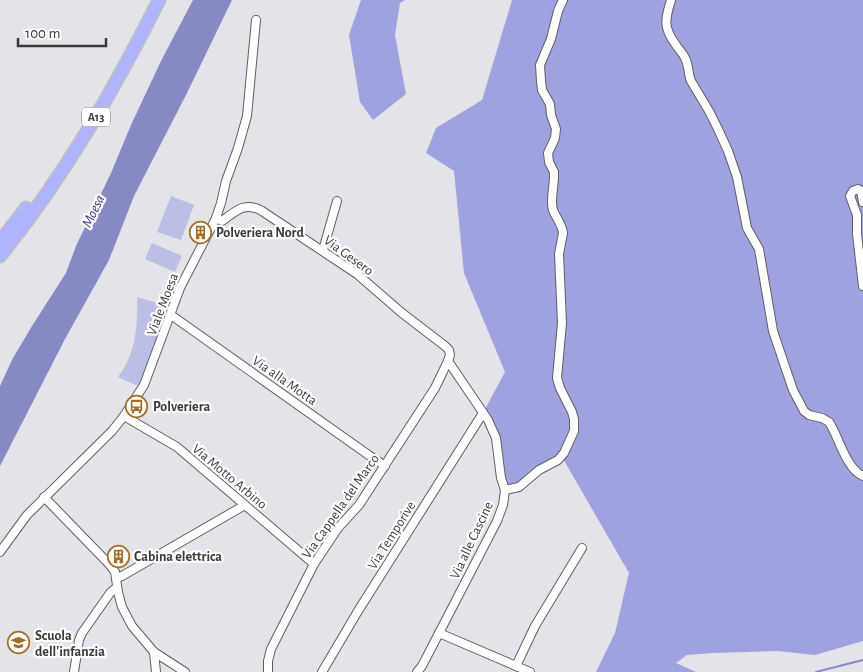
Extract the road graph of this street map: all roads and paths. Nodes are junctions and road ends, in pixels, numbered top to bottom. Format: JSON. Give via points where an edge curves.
{"nodes":[{"id":1,"x":150,"y":0,"type":"edge"},
{"id":2,"x":159,"y":0,"type":"edge"},
{"id":3,"x":563,"y":0,"type":"edge"},
{"id":4,"x":671,"y":0,"type":"edge"},
{"id":5,"x":256,"y":20,"type":"dead end"},
{"id":6,"x":337,"y":201,"type":"dead end"},
{"id":7,"x":863,"y":202,"type":"edge"},
{"id":8,"x":216,"y":218,"type":"junction"},
{"id":9,"x":0,"y":242,"type":"edge"},
{"id":10,"x":323,"y":250,"type":"junction"},
{"id":11,"x":0,"y":256,"type":"edge"},
{"id":12,"x":863,"y":286,"type":"edge"},
{"id":13,"x":171,"y":315,"type":"junction"},
{"id":14,"x":448,"y":362,"type":"junction"},
{"id":15,"x":483,"y":413,"type":"junction"},
{"id":16,"x":124,"y":416,"type":"junction"},
{"id":17,"x":385,"y":466,"type":"junction"},
{"id":18,"x":863,"y":476,"type":"edge"},
{"id":19,"x":505,"y":490,"type":"junction"},
{"id":20,"x":44,"y":498,"type":"junction"},
{"id":21,"x":245,"y":505,"type":"junction"},
{"id":22,"x":582,"y":548,"type":"dead end"},
{"id":23,"x":0,"y":552,"type":"edge"},
{"id":24,"x":314,"y":564,"type":"junction"},
{"id":25,"x":116,"y":578,"type":"junction"},
{"id":26,"x":117,"y":587,"type":"junction"},
{"id":27,"x":439,"y":633,"type":"junction"},
{"id":28,"x":154,"y":652,"type":"junction"},
{"id":29,"x":516,"y":666,"type":"junction"},
{"id":30,"x":74,"y":672,"type":"edge"},
{"id":31,"x":156,"y":672,"type":"edge"},
{"id":32,"x":185,"y":672,"type":"edge"},
{"id":33,"x":268,"y":672,"type":"edge"},
{"id":34,"x":322,"y":672,"type":"edge"},
{"id":35,"x":417,"y":672,"type":"edge"},
{"id":36,"x":530,"y":672,"type":"edge"}],
"edges":[{"from":1,"to":9,"type":"highway","number":"A13","via":[[78,132]]},
{"from":2,"to":11,"type":"highway","number":"A13","via":[[90,127],[48,192]]},
{"from":3,"to":19,"type":"street","via":[[540,71],[542,90],[550,104],[556,129],[548,153],[554,172],[552,206],[563,229],[559,254],[562,323],[557,378],[572,412],[574,431],[558,460],[536,472],[519,487]]},
{"from":4,"to":18,"type":"street","via":[[666,24],[686,60],[691,81],[728,150],[747,228],[759,249],[772,326],[793,390],[804,411],[829,422],[852,467]]},
{"from":5,"to":8,"type":"street","name":"Viale Moesa","via":[[247,116]]},
{"from":6,"to":10,"type":"street"},
{"from":7,"to":12,"type":"street","via":[[861,191],[852,191],[850,196],[857,214]]},
{"from":8,"to":10,"type":"street","name":"Via Gesero","via":[[222,221],[248,206],[255,207]]},
{"from":8,"to":13,"type":"street","name":"Viale Moesa","via":[[180,288]]},
{"from":10,"to":14,"type":"street","name":"Via Gesero","via":[[445,346],[450,355]]},
{"from":13,"to":16,"type":"street","name":"Viale Moesa","via":[[146,380]]},
{"from":13,"to":17,"type":"street","name":"Via alla Motta"},
{"from":14,"to":15,"type":"street","name":"Via alle Cascine"},
{"from":14,"to":17,"type":"street","name":"Via Cappella del Marco"},
{"from":15,"to":19,"type":"street","name":"Via alle Cascine","via":[[496,438]]},
{"from":15,"to":34,"type":"street","name":"Via Temporive"},
{"from":16,"to":20,"type":"street","name":"Viale Moesa"},
{"from":16,"to":21,"type":"street","name":"Via Motto Arbino","via":[[177,447]]},
{"from":17,"to":24,"type":"street","name":"Via Cappella del Marco"},
{"from":19,"to":27,"type":"street","name":"Via alle Cascine","via":[[497,521]]},
{"from":20,"to":23,"type":"street","name":"Viale Moesa"},
{"from":20,"to":25,"type":"street","via":[[106,559]]},
{"from":21,"to":24,"type":"street","name":"Via Motto Arbino"},
{"from":21,"to":25,"type":"street"},
{"from":22,"to":29,"type":"street","via":[[535,626]]},
{"from":24,"to":33,"type":"street","name":"Via Cappella del Marco","via":[[271,650]]},
{"from":25,"to":26,"type":"street"},
{"from":26,"to":28,"type":"street","via":[[122,607],[132,626]]},
{"from":26,"to":30,"type":"street","via":[[82,633]]},
{"from":27,"to":29,"type":"street"},
{"from":27,"to":35,"type":"street","name":"Via alle Cascine"},
{"from":28,"to":31,"type":"street"},
{"from":28,"to":32,"type":"street"},
{"from":29,"to":36,"type":"street"}]}
